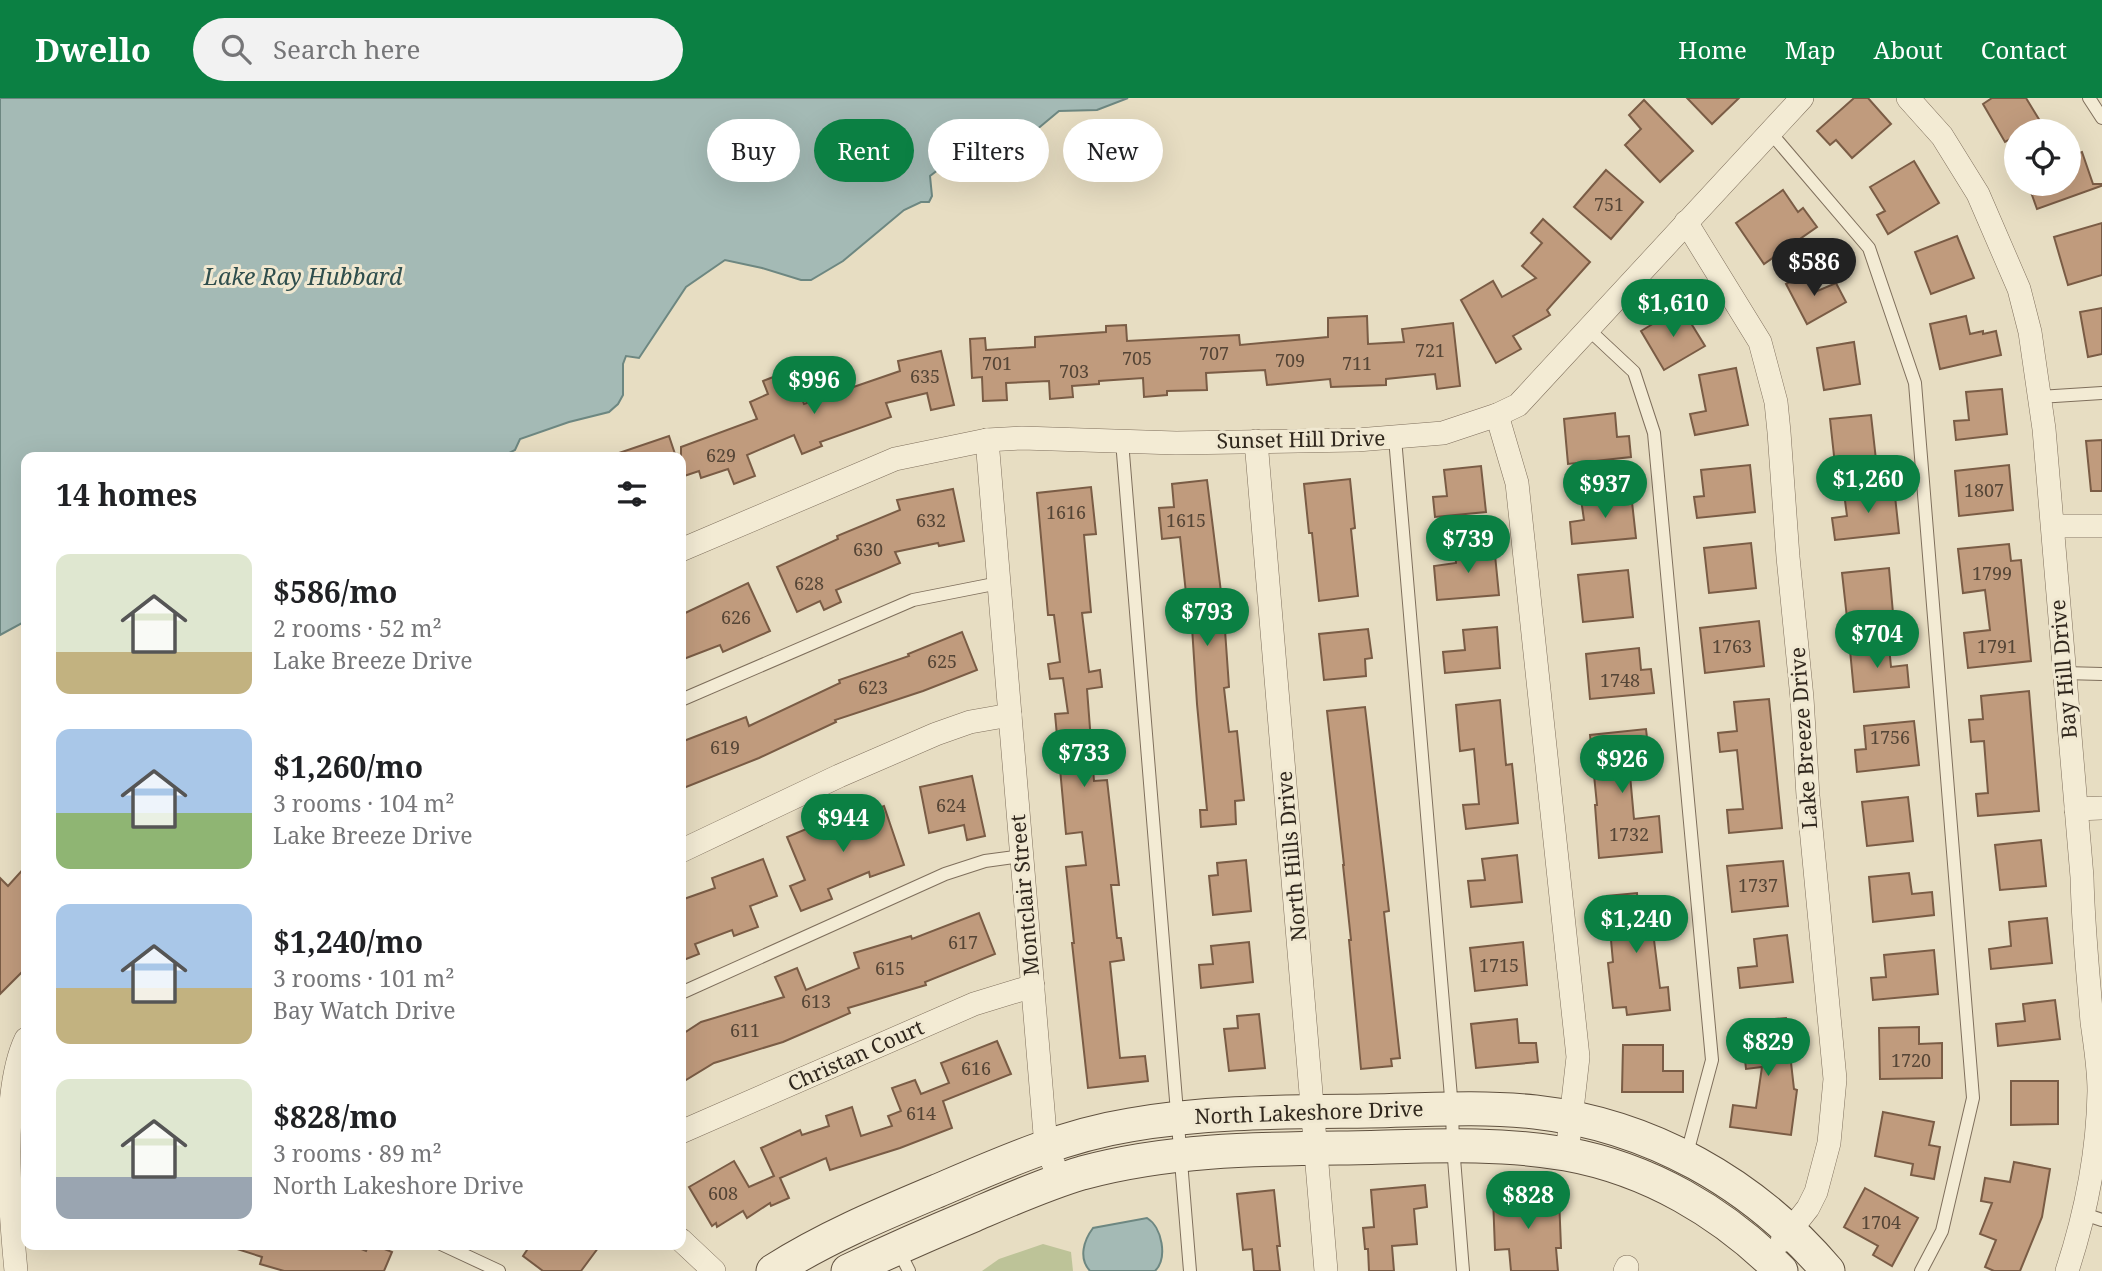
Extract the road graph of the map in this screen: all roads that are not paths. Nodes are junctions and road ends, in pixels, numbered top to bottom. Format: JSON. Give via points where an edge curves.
{"nodes":[{"id":1,"x":1802,"y":98,"type":"edge"},
{"id":2,"x":1908,"y":98,"type":"edge"},
{"id":3,"x":2089,"y":98,"type":"edge"},
{"id":4,"x":2102,"y":118,"type":"edge"},
{"id":5,"x":1770,"y":132,"type":"junction"},
{"id":6,"x":1686,"y":222,"type":"junction"},
{"id":7,"x":1588,"y":328,"type":"junction"},
{"id":8,"x":2102,"y":393,"type":"edge"},
{"id":9,"x":2039,"y":397,"type":"junction"},
{"id":10,"x":1497,"y":415,"type":"junction"},
{"id":11,"x":1395,"y":438,"type":"junction"},
{"id":12,"x":987,"y":440,"type":"junction"},
{"id":13,"x":1122,"y":441,"type":"junction"},
{"id":14,"x":1256,"y":441,"type":"junction"},
{"id":15,"x":2053,"y":526,"type":"junction"},
{"id":16,"x":2102,"y":526,"type":"edge"},
{"id":17,"x":686,"y":548,"type":"edge"},
{"id":18,"x":999,"y":583,"type":"junction"},
{"id":19,"x":2064,"y":673,"type":"junction"},
{"id":20,"x":2102,"y":674,"type":"edge"},
{"id":21,"x":686,"y":698,"type":"edge"},
{"id":22,"x":1010,"y":715,"type":"junction"},
{"id":23,"x":2102,"y":808,"type":"edge"},
{"id":24,"x":2076,"y":809,"type":"junction"},
{"id":25,"x":686,"y":849,"type":"edge"},
{"id":26,"x":1022,"y":856,"type":"junction"},
{"id":27,"x":2094,"y":953,"type":"edge"},
{"id":28,"x":1033,"y":986,"type":"junction"},
{"id":29,"x":686,"y":991,"type":"edge"},
{"id":30,"x":21,"y":1051,"type":"edge"},
{"id":31,"x":2101,"y":1089,"type":"edge"},
{"id":32,"x":4,"y":1096,"type":"edge"},
{"id":33,"x":1452,"y":1110,"type":"junction"},
{"id":34,"x":1313,"y":1111,"type":"junction"},
{"id":35,"x":1179,"y":1117,"type":"junction"},
{"id":36,"x":1572,"y":1118,"type":"junction"},
{"id":37,"x":686,"y":1130,"type":"edge"},
{"id":38,"x":16,"y":1142,"type":"edge"},
{"id":39,"x":1046,"y":1146,"type":"junction"},
{"id":40,"x":1452,"y":1146,"type":"junction"},
{"id":41,"x":1315,"y":1148,"type":"junction"},
{"id":42,"x":1180,"y":1154,"type":"junction"},
{"id":43,"x":1567,"y":1154,"type":"junction"},
{"id":44,"x":1686,"y":1157,"type":"junction"},
{"id":45,"x":1060,"y":1180,"type":"junction"},
{"id":46,"x":882,"y":1214,"type":"junction"},
{"id":47,"x":2093,"y":1217,"type":"edge"},
{"id":48,"x":1791,"y":1230,"type":"junction"},
{"id":49,"x":686,"y":1245,"type":"edge"},
{"id":50,"x":454,"y":1250,"type":"edge"},
{"id":51,"x":903,"y":1259,"type":"edge"},
{"id":52,"x":1774,"y":1264,"type":"edge"},
{"id":53,"x":16,"y":1271,"type":"edge"},
{"id":54,"x":499,"y":1271,"type":"edge"},
{"id":55,"x":714,"y":1271,"type":"edge"},
{"id":56,"x":773,"y":1271,"type":"edge"},
{"id":57,"x":848,"y":1271,"type":"edge"},
{"id":58,"x":1190,"y":1271,"type":"edge"},
{"id":59,"x":1326,"y":1271,"type":"edge"},
{"id":60,"x":1463,"y":1271,"type":"edge"},
{"id":61,"x":1828,"y":1271,"type":"edge"},
{"id":62,"x":1921,"y":1271,"type":"edge"},
{"id":63,"x":2067,"y":1271,"type":"edge"}],
"edges":[{"from":1,"to":5,"type":"street","name":"Sunset Hill Drive"},
{"from":2,"to":9,"type":"street","name":"Bay Hill Drive","via":[[1942,136],[1997,235],[2022,300]]},
{"from":3,"to":4,"type":"lane"},
{"from":5,"to":6,"type":"street","name":"Sunset Hill Drive"},
{"from":5,"to":62,"type":"lane","via":[[1869,248],[1915,383],[1973,1098],[1942,1231]]},
{"from":6,"to":7,"type":"street","name":"Sunset Hill Drive"},
{"from":6,"to":48,"type":"street","name":"Lake Breeze Drive","via":[[1760,342],[1776,402],[1835,1079],[1829,1143],[1816,1192]]},
{"from":7,"to":10,"type":"street","name":"Sunset Hill Drive","via":[[1518,405]]},
{"from":7,"to":44,"type":"lane","via":[[1634,372],[1654,433],[1712,1060]]},
{"from":8,"to":9,"type":"lane"},
{"from":9,"to":15,"type":"street","name":"Bay Hill Drive"},
{"from":10,"to":11,"type":"street","name":"Sunset Hill Drive","via":[[1443,433]]},
{"from":10,"to":36,"type":"street","via":[[1520,510],[1578,1057]]},
{"from":11,"to":14,"type":"street","name":"Sunset Hill Drive"},
{"from":11,"to":33,"type":"lane"},
{"from":12,"to":13,"type":"street","name":"Sunset Hill Drive"},
{"from":12,"to":17,"type":"street","name":"Sunset Hill Drive","via":[[895,459]]},
{"from":12,"to":18,"type":"street","name":"Montclair Street"},
{"from":13,"to":14,"type":"street","name":"Sunset Hill Drive"},
{"from":13,"to":35,"type":"lane"},
{"from":14,"to":34,"type":"street","name":"North Hills Drive"},
{"from":15,"to":16,"type":"street"},
{"from":15,"to":19,"type":"street","name":"Bay Hill Drive"},
{"from":18,"to":21,"type":"lane","via":[[913,600]]},
{"from":18,"to":22,"type":"street","name":"Montclair Street"},
{"from":19,"to":20,"type":"lane"},
{"from":19,"to":24,"type":"street","name":"Bay Hill Drive"},
{"from":22,"to":25,"type":"street","via":[[936,734]]},
{"from":22,"to":26,"type":"street","name":"Montclair Street"},
{"from":23,"to":24,"type":"street"},
{"from":24,"to":27,"type":"street","name":"Bay Hill Drive","via":[[2083,929]]},
{"from":26,"to":28,"type":"street","name":"Montclair Street"},
{"from":26,"to":29,"type":"lane","via":[[985,861],[945,874]]},
{"from":27,"to":31,"type":"street","name":"Bay Hill Drive"},
{"from":28,"to":37,"type":"street","name":"Christan Court","via":[[974,1004]]},
{"from":28,"to":39,"type":"street","name":"Montclair Street"},
{"from":30,"to":32,"type":"street"},
{"from":31,"to":47,"type":"street","name":"Bay Hill Drive","via":[[2089,1191]]},
{"from":32,"to":38,"type":"street"},
{"from":33,"to":34,"type":"main road","name":"North Lakeshore Drive"},
{"from":33,"to":36,"type":"main road","name":"North Lakeshore Drive","via":[[1507,1110]]},
{"from":33,"to":40,"type":"lane"},
{"from":34,"to":35,"type":"main road","name":"North Lakeshore Drive"},
{"from":34,"to":41,"type":"street","name":"North Hills Drive"},
{"from":35,"to":39,"type":"main road","name":"North Lakeshore Drive"},
{"from":35,"to":42,"type":"lane"},
{"from":36,"to":43,"type":"street"},
{"from":36,"to":44,"type":"main road","name":"North Lakeshore Drive","via":[[1620,1130]]},
{"from":38,"to":53,"type":"street","via":[[6,1186]]},
{"from":39,"to":45,"type":"street","name":"Montclair Street"},
{"from":39,"to":46,"type":"main road","name":"North Lakeshore Drive"},
{"from":40,"to":41,"type":"main road","name":"North Lakeshore Drive"},
{"from":40,"to":43,"type":"main road","name":"North Lakeshore Drive"},
{"from":40,"to":60,"type":"lane"},
{"from":41,"to":42,"type":"main road","name":"North Lakeshore Drive"},
{"from":41,"to":59,"type":"street","name":"North Hills Drive"},
{"from":42,"to":45,"type":"main road","name":"North Lakeshore Drive"},
{"from":42,"to":58,"type":"lane"},
{"from":43,"to":52,"type":"main road","name":"North Lakeshore Drive","via":[[1657,1182],[1709,1210]]},
{"from":44,"to":48,"type":"main road","name":"North Lakeshore Drive","via":[[1743,1192]]},
{"from":45,"to":51,"type":"main road","name":"North Lakeshore Drive"},
{"from":46,"to":51,"type":"main road"},
{"from":46,"to":56,"type":"main road","name":"North Lakeshore Drive"},
{"from":47,"to":63,"type":"street","name":"Bay Hill Drive"},
{"from":48,"to":52,"type":"street","name":"Lake Breeze Drive"},
{"from":48,"to":61,"type":"main road","name":"North Lakeshore Drive"},
{"from":49,"to":55,"type":"street"},
{"from":50,"to":54,"type":"lane"},
{"from":51,"to":57,"type":"main road","name":"North Lakeshore Drive"}]}
